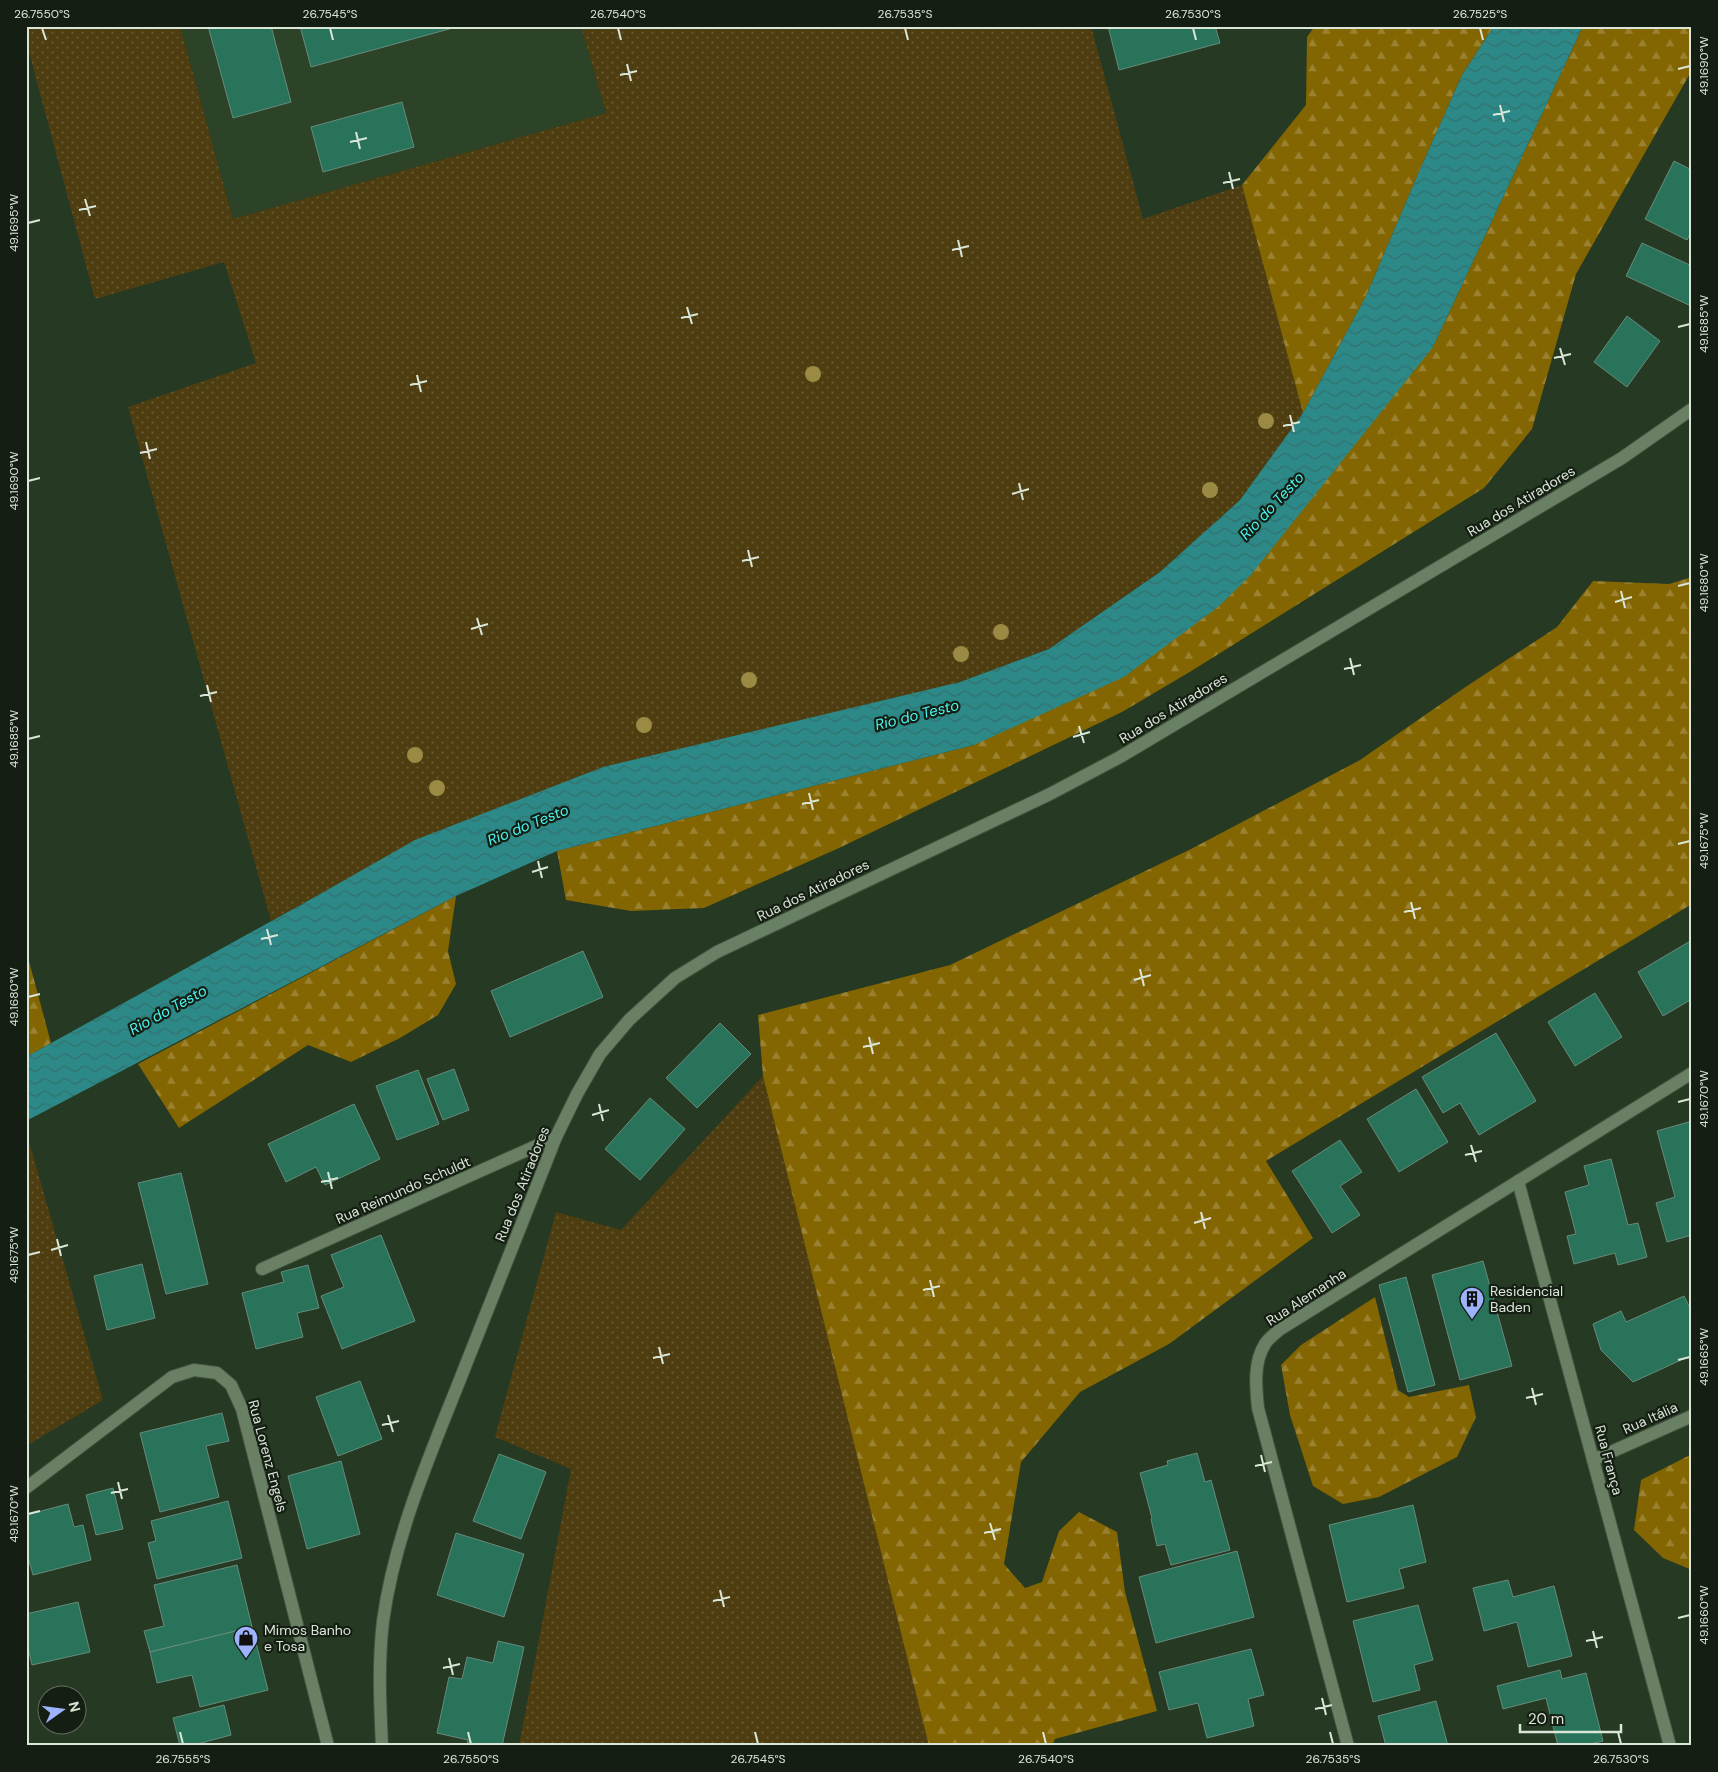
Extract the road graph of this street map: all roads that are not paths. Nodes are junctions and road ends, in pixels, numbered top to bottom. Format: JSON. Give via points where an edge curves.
{"nodes":[{"id":1,"x":1692,"y":409,"type":"edge"},
{"id":2,"x":1692,"y":1073,"type":"edge"},
{"id":3,"x":556,"y":1137,"type":"junction"},
{"id":4,"x":1518,"y":1181,"type":"junction"},
{"id":5,"x":262,"y":1269,"type":"dead end"},
{"id":6,"x":1692,"y":1416,"type":"edge"},
{"id":7,"x":1593,"y":1460,"type":"junction"},
{"id":8,"x":26,"y":1488,"type":"edge"},
{"id":9,"x":328,"y":1746,"type":"edge"},
{"id":10,"x":382,"y":1746,"type":"edge"},
{"id":11,"x":1348,"y":1746,"type":"edge"},
{"id":12,"x":1670,"y":1746,"type":"edge"}],
"edges":[{"from":1,"to":3,"type":"street","name":"Rua dos Atiradores","via":[[1622,458],[1120,757],[717,952],[675,978],[629,1020],[600,1054]]},
{"from":2,"to":4,"type":"street","name":"Rua Alemanha"},
{"from":3,"to":5,"type":"street","name":"Rua Reimundo Schuldt"},
{"from":3,"to":10,"type":"street","name":"Rua dos Atiradores","via":[[425,1469],[392,1573],[378,1673]]},
{"from":4,"to":7,"type":"street","name":"Rua França"},
{"from":4,"to":11,"type":"street","name":"Rua Alemanha","via":[[1280,1330],[1265,1345],[1258,1364],[1255,1385],[1258,1408]]},
{"from":6,"to":7,"type":"street","name":"Rua Itália"},
{"from":7,"to":12,"type":"street","name":"Rua França"},
{"from":8,"to":9,"type":"street","name":"Rua Lorenz Engels","via":[[172,1377],[194,1370],[217,1373],[231,1385],[242,1408]]}]}
